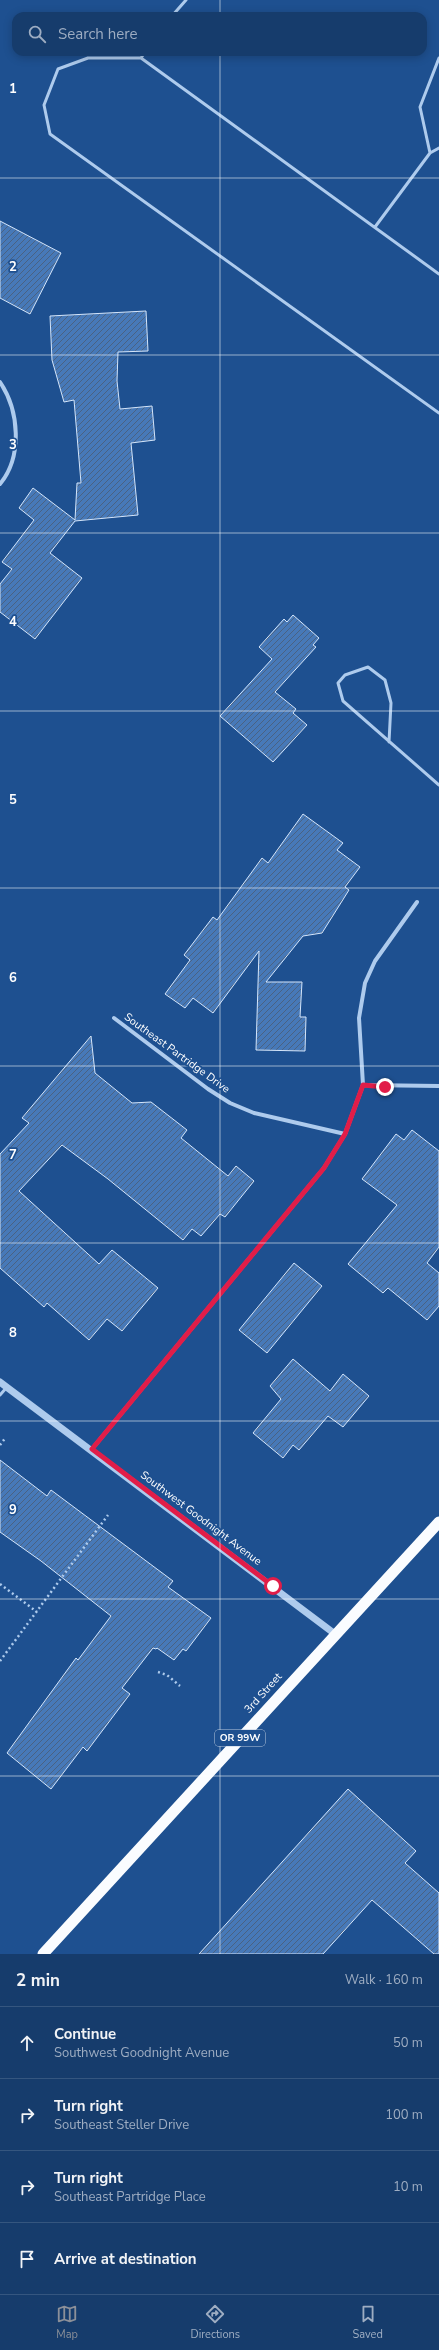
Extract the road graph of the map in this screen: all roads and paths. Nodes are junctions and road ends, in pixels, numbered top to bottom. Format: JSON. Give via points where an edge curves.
{"nodes":[{"id":1,"x":186,"y":0,"type":"edge"},
{"id":2,"x":176,"y":12,"type":"edge"},
{"id":3,"x":141,"y":58,"type":"joint"},
{"id":4,"x":439,"y":58,"type":"edge"},
{"id":5,"x":439,"y":148,"type":"edge"},
{"id":6,"x":430,"y":153,"type":"junction"},
{"id":7,"x":375,"y":227,"type":"junction"},
{"id":8,"x":439,"y":274,"type":"edge"},
{"id":9,"x":0,"y":382,"type":"edge"},
{"id":10,"x":439,"y":413,"type":"edge"},
{"id":11,"x":0,"y":484,"type":"edge"},
{"id":12,"x":389,"y":742,"type":"junction"},
{"id":13,"x":439,"y":785,"type":"edge"},
{"id":14,"x":417,"y":902,"type":"dead end"},
{"id":15,"x":114,"y":1018,"type":"dead end"},
{"id":16,"x":363,"y":1085,"type":"junction"},
{"id":17,"x":439,"y":1086,"type":"edge"},
{"id":18,"x":345,"y":1134,"type":"junction"},
{"id":19,"x":0,"y":1382,"type":"edge"},
{"id":20,"x":7,"y":1387,"type":"junction"},
{"id":21,"x":0,"y":1395,"type":"edge"},
{"id":22,"x":6,"y":1437,"type":"dead end"},
{"id":23,"x":0,"y":1445,"type":"edge"},
{"id":24,"x":92,"y":1449,"type":"junction"},
{"id":25,"x":108,"y":1516,"type":"dead end"},
{"id":26,"x":439,"y":1522,"type":"edge"},
{"id":27,"x":0,"y":1584,"type":"edge"},
{"id":28,"x":37,"y":1612,"type":"junction"},
{"id":29,"x":335,"y":1634,"type":"junction"},
{"id":30,"x":0,"y":1661,"type":"edge"},
{"id":31,"x":158,"y":1672,"type":"dead end"},
{"id":32,"x":180,"y":1686,"type":"dead end"},
{"id":33,"x":42,"y":1954,"type":"edge"}],
"edges":[{"from":1,"to":2,"type":"lane"},
{"from":3,"to":7,"type":"lane"},
{"from":3,"to":10,"type":"lane","via":[[88,58],[58,69],[44,105],[50,134]]},
{"from":4,"to":6,"type":"lane","via":[[420,107]]},
{"from":5,"to":6,"type":"lane"},
{"from":6,"to":7,"type":"lane"},
{"from":7,"to":8,"type":"lane"},
{"from":9,"to":11,"type":"street","via":[[8,393],[14,412],[16,443],[11,463]]},
{"from":12,"to":12,"type":"lane","via":[[343,701],[338,683],[345,675],[368,667],[385,680],[391,703]]},
{"from":12,"to":13,"type":"lane"},
{"from":14,"to":16,"type":"street","via":[[375,961],[365,983],[358,1018]]},
{"from":15,"to":18,"type":"street","name":"Southeast Partridge Drive","via":[[230,1103],[254,1112]]},
{"from":16,"to":17,"type":"street"},
{"from":16,"to":18,"type":"street"},
{"from":18,"to":24,"type":"street","via":[[324,1168]]},
{"from":19,"to":20,"type":"street","name":"Southwest Goodnight Avenue"},
{"from":20,"to":21,"type":"lane"},
{"from":20,"to":24,"type":"street","name":"Southwest Goodnight Avenue"},
{"from":22,"to":23,"type":"path"},
{"from":24,"to":29,"type":"street","name":"Southwest Goodnight Avenue"},
{"from":25,"to":28,"type":"path"},
{"from":26,"to":29,"type":"highway","name":"3rd Street","number":"OR 99W"},
{"from":27,"to":28,"type":"path"},
{"from":28,"to":30,"type":"path"},
{"from":29,"to":33,"type":"highway","name":"3rd Street","number":"OR 99W"},
{"from":31,"to":32,"type":"path","via":[[167,1675]]}]}
